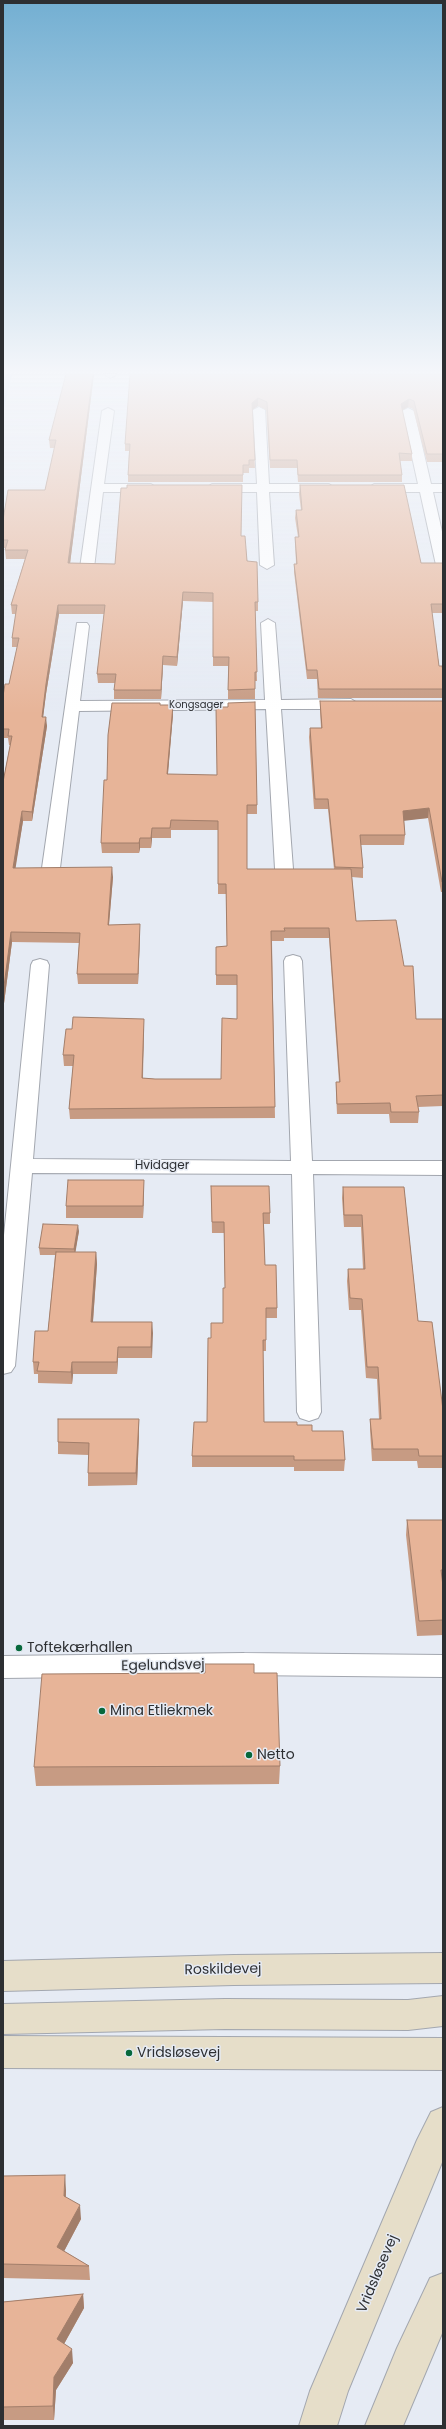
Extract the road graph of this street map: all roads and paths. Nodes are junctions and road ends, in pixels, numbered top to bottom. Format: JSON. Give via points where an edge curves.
{"nodes":[{"id":1,"x":97,"y":488,"type":"joint"},
{"id":2,"x":160,"y":488,"type":"edge"},
{"id":3,"x":200,"y":488,"type":"edge"},
{"id":4,"x":263,"y":488,"type":"junction"},
{"id":5,"x":340,"y":488,"type":"edge"},
{"id":6,"x":363,"y":488,"type":"edge"},
{"id":7,"x":425,"y":488,"type":"junction"},
{"id":8,"x":443,"y":488,"type":"edge"},
{"id":9,"x":267,"y":565,"type":"dead end"},
{"id":10,"x":443,"y":565,"type":"edge"},
{"id":11,"x":87,"y":568,"type":"edge"},
{"id":12,"x":268,"y":623,"type":"dead end"},
{"id":13,"x":82,"y":626,"type":"dead end"},
{"id":14,"x":273,"y":704,"type":"junction"},
{"id":15,"x":366,"y":704,"type":"edge"},
{"id":16,"x":72,"y":706,"type":"junction"},
{"id":17,"x":51,"y":868,"type":"edge"},
{"id":18,"x":284,"y":869,"type":"edge"},
{"id":19,"x":294,"y":961,"type":"dead end"},
{"id":20,"x":40,"y":965,"type":"dead end"},
{"id":21,"x":302,"y":1165,"type":"junction"},
{"id":22,"x":22,"y":1166,"type":"junction"},
{"id":23,"x":443,"y":1168,"type":"edge"},
{"id":24,"x":3,"y":1366,"type":"edge"},
{"id":25,"x":309,"y":1412,"type":"dead end"},
{"id":26,"x":443,"y":1666,"type":"edge"},
{"id":27,"x":3,"y":1667,"type":"edge"},
{"id":28,"x":443,"y":1968,"type":"edge"},
{"id":29,"x":3,"y":1976,"type":"edge"},
{"id":30,"x":443,"y":2011,"type":"edge"},
{"id":31,"x":3,"y":2019,"type":"edge"},
{"id":32,"x":3,"y":2052,"type":"edge"},
{"id":33,"x":443,"y":2054,"type":"edge"},
{"id":34,"x":443,"y":2124,"type":"edge"},
{"id":35,"x":443,"y":2291,"type":"edge"},
{"id":36,"x":318,"y":2426,"type":"edge"},
{"id":37,"x":384,"y":2426,"type":"edge"}],
"edges":[{"from":1,"to":2,"type":"street"},
{"from":1,"to":11,"type":"street"},
{"from":3,"to":4,"type":"street"},
{"from":4,"to":5,"type":"street"},
{"from":4,"to":9,"type":"street"},
{"from":6,"to":7,"type":"street"},
{"from":7,"to":8,"type":"street"},
{"from":7,"to":10,"type":"street"},
{"from":12,"to":14,"type":"street"},
{"from":13,"to":16,"type":"street"},
{"from":14,"to":15,"type":"street","name":"Kongsager"},
{"from":14,"to":16,"type":"street","name":"Kongsager"},
{"from":14,"to":18,"type":"street"},
{"from":16,"to":17,"type":"street"},
{"from":19,"to":21,"type":"street"},
{"from":20,"to":22,"type":"street"},
{"from":21,"to":22,"type":"street","name":"Hvidager"},
{"from":21,"to":23,"type":"street","name":"Hvidager"},
{"from":21,"to":25,"type":"street"},
{"from":22,"to":24,"type":"street"},
{"from":26,"to":27,"type":"street","name":"Egelundsvej","via":[[244,1664]]},
{"from":28,"to":29,"type":"main road","name":"Roskildevej"},
{"from":30,"to":31,"type":"main road","via":[[408,2015],[225,2014]]},
{"from":32,"to":33,"type":"main road"},
{"from":34,"to":36,"type":"main road","name":"Vridsløsevej","via":[[335,2376]]},
{"from":35,"to":37,"type":"main road","via":[[410,2361]]}]}
